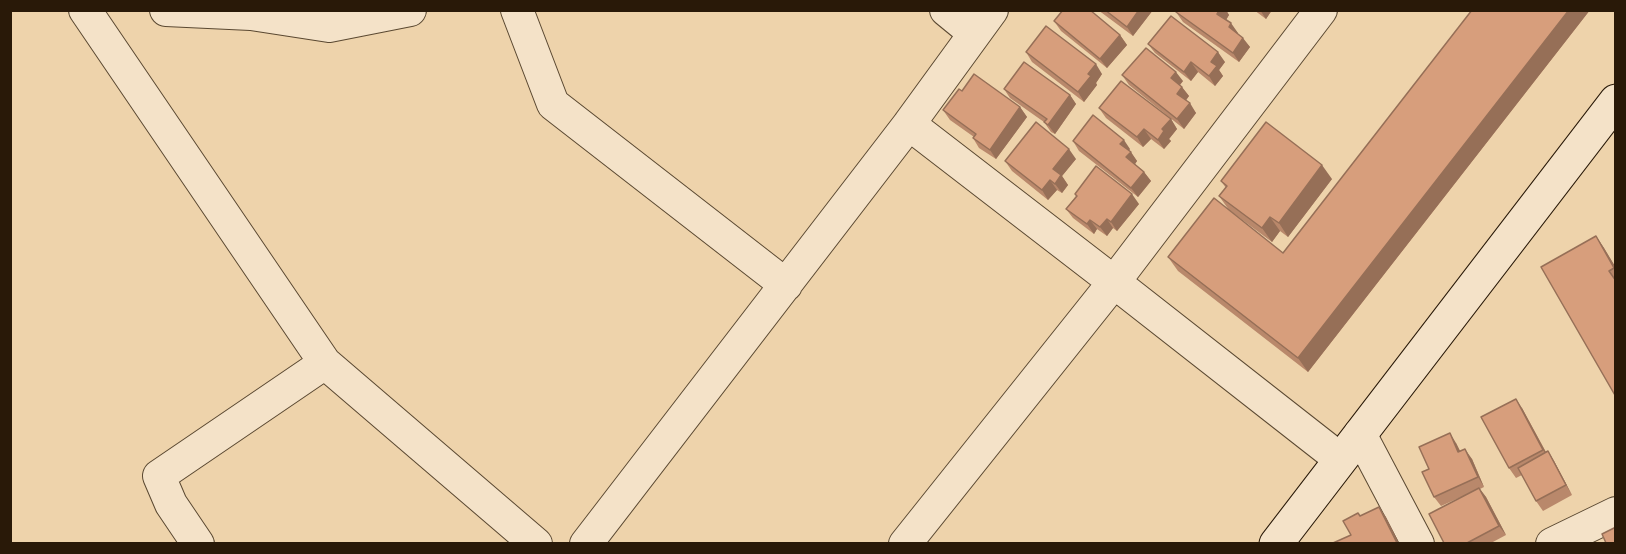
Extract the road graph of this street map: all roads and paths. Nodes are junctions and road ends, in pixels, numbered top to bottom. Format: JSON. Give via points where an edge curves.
{"nodes":[{"id":1,"x":85,"y":10,"type":"edge"},
{"id":2,"x":166,"y":10,"type":"edge"},
{"id":3,"x":410,"y":10,"type":"edge"},
{"id":4,"x":517,"y":10,"type":"edge"},
{"id":5,"x":946,"y":10,"type":"edge"},
{"id":6,"x":1321,"y":10,"type":"edge"},
{"id":7,"x":983,"y":22,"type":"edge"},
{"id":8,"x":1616,"y":101,"type":"edge"},
{"id":9,"x":909,"y":124,"type":"junction"},
{"id":10,"x":1114,"y":282,"type":"junction"},
{"id":11,"x":786,"y":285,"type":"junction"},
{"id":12,"x":324,"y":363,"type":"junction"},
{"id":13,"x":1360,"y":434,"type":"junction"},
{"id":14,"x":1340,"y":459,"type":"junction"},
{"id":15,"x":1616,"y":513,"type":"edge"},
{"id":16,"x":198,"y":543,"type":"edge"},
{"id":17,"x":536,"y":543,"type":"edge"},
{"id":18,"x":586,"y":543,"type":"edge"},
{"id":19,"x":905,"y":543,"type":"edge"},
{"id":20,"x":1276,"y":543,"type":"edge"},
{"id":21,"x":1418,"y":543,"type":"edge"},
{"id":22,"x":1552,"y":543,"type":"edge"}],
"edges":[{"from":1,"to":12,"type":"street"},
{"from":2,"to":3,"type":"street","via":[[251,14],[329,26]]},
{"from":4,"to":11,"type":"street","via":[[553,104]]},
{"from":5,"to":7,"type":"street"},
{"from":6,"to":10,"type":"street"},
{"from":7,"to":9,"type":"street"},
{"from":8,"to":13,"type":"main road"},
{"from":9,"to":10,"type":"street"},
{"from":9,"to":11,"type":"street"},
{"from":10,"to":14,"type":"street"},
{"from":10,"to":19,"type":"street"},
{"from":11,"to":18,"type":"street"},
{"from":12,"to":16,"type":"street","via":[[159,476],[171,504]]},
{"from":12,"to":17,"type":"street"},
{"from":13,"to":14,"type":"main road"},
{"from":13,"to":21,"type":"street"},
{"from":14,"to":20,"type":"main road"},
{"from":15,"to":22,"type":"street"}]}
